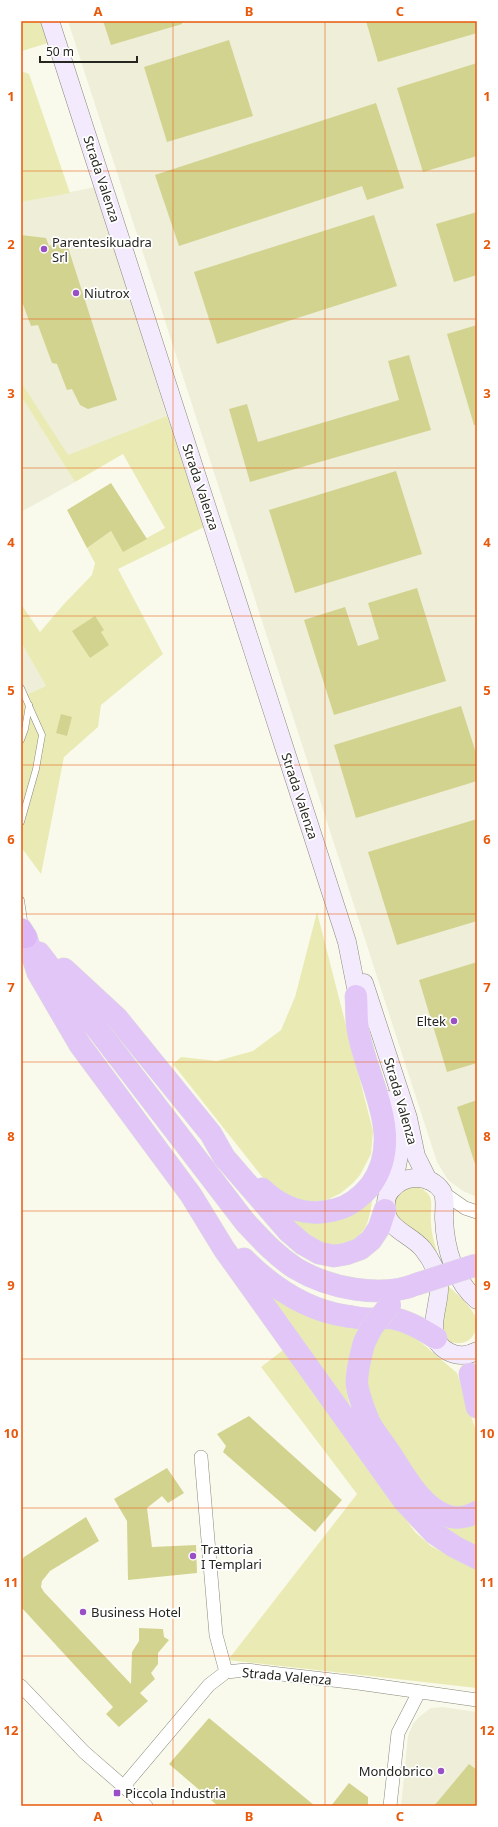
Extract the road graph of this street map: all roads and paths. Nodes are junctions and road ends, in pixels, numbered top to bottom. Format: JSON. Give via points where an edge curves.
{"nodes":[{"id":1,"x":50,"y":21,"type":"edge"},
{"id":2,"x":21,"y":688,"type":"edge"},
{"id":3,"x":29,"y":706,"type":"junction"},
{"id":4,"x":21,"y":740,"type":"edge"},
{"id":5,"x":21,"y":822,"type":"edge"},
{"id":6,"x":21,"y":900,"type":"edge"},
{"id":7,"x":24,"y":933,"type":"edge"},
{"id":8,"x":350,"y":954,"type":"junction"},
{"id":9,"x":356,"y":996,"type":"junction"},
{"id":10,"x":211,"y":1134,"type":"junction"},
{"id":11,"x":428,"y":1180,"type":"junction"},
{"id":12,"x":392,"y":1189,"type":"junction"},
{"id":13,"x":442,"y":1192,"type":"junction"},
{"id":14,"x":191,"y":1195,"type":"junction"},
{"id":15,"x":385,"y":1210,"type":"junction"},
{"id":16,"x":477,"y":1212,"type":"edge"},
{"id":17,"x":477,"y":1265,"type":"edge"},
{"id":18,"x":414,"y":1285,"type":"junction"},
{"id":19,"x":477,"y":1300,"type":"edge"},
{"id":20,"x":436,"y":1338,"type":"junction"},
{"id":21,"x":477,"y":1351,"type":"edge"},
{"id":22,"x":455,"y":1355,"type":"junction"},
{"id":23,"x":474,"y":1380,"type":"edge"},
{"id":24,"x":477,"y":1407,"type":"edge"},
{"id":25,"x":201,"y":1457,"type":"dead end"},
{"id":26,"x":477,"y":1512,"type":"edge"},
{"id":27,"x":477,"y":1558,"type":"edge"},
{"id":28,"x":226,"y":1672,"type":"junction"},
{"id":29,"x":21,"y":1686,"type":"edge"},
{"id":30,"x":419,"y":1692,"type":"junction"},
{"id":31,"x":477,"y":1700,"type":"edge"},
{"id":32,"x":123,"y":1787,"type":"junction"},
{"id":33,"x":146,"y":1806,"type":"edge"},
{"id":34,"x":390,"y":1806,"type":"edge"}],
"edges":[{"from":1,"to":8,"type":"main road","name":"Strada Valenza"},
{"from":2,"to":3,"type":"lane"},
{"from":3,"to":4,"type":"lane"},
{"from":3,"to":5,"type":"lane","via":[[42,735],[36,769]]},
{"from":6,"to":7,"type":"lane"},
{"from":7,"to":10,"type":"highway","via":[[117,1018]]},
{"from":7,"to":14,"type":"highway","via":[[38,973],[60,1014]]},
{"from":7,"to":18,"type":"highway","via":[[246,1222],[269,1248],[296,1268],[328,1283],[360,1290],[384,1291]]},
{"from":8,"to":9,"type":"main road","name":"Strada Valenza"},
{"from":8,"to":11,"type":"main road","name":"Strada Valenza","via":[[368,992],[408,1118],[416,1156]]},
{"from":9,"to":10,"type":"highway","via":[[358,1030],[379,1100],[386,1135],[384,1158],[377,1176],[366,1192],[351,1204],[335,1210],[311,1213],[294,1210],[263,1190],[230,1151]]},
{"from":9,"to":12,"type":"main road","name":"Strada Valenza","via":[[395,1123],[399,1149]]},
{"from":10,"to":15,"type":"highway","via":[[224,1157],[288,1231],[319,1253],[334,1256],[360,1248],[379,1228]]},
{"from":11,"to":12,"type":"main road","via":[[416,1177],[403,1181]]},
{"from":11,"to":13,"type":"main road"},
{"from":12,"to":15,"type":"main road","name":"Strada Valenza","via":[[386,1198]]},
{"from":13,"to":16,"type":"street","via":[[465,1208]]},
{"from":13,"to":19,"type":"main road","via":[[448,1249],[463,1285]]},
{"from":14,"to":20,"type":"highway","via":[[242,1258],[264,1279],[290,1296],[319,1309],[344,1316],[391,1318],[410,1323]]},
{"from":14,"to":27,"type":"highway","via":[[224,1249],[404,1501],[434,1533]]},
{"from":15,"to":20,"type":"main road","via":[[390,1222],[423,1249],[436,1271],[439,1285],[434,1323]]},
{"from":17,"to":18,"type":"highway","bridge":true},
{"from":18,"to":26,"type":"highway","bridge":true,"via":[[390,1305],[372,1327],[364,1343],[358,1363],[357,1384],[361,1402],[370,1424],[430,1506],[453,1518],[466,1517]]},
{"from":20,"to":22,"type":"main road","via":[[444,1350]]},
{"from":21,"to":22,"type":"main road","via":[[468,1356]]},
{"from":22,"to":23,"type":"main road"},
{"from":23,"to":24,"type":"highway"},
{"from":25,"to":28,"type":"street","via":[[216,1635]]},
{"from":28,"to":30,"type":"street","name":"Strada Valenza","via":[[246,1670]]},
{"from":28,"to":32,"type":"street","name":"Strada Valenza","via":[[209,1685]]},
{"from":29,"to":32,"type":"street","via":[[84,1752]]},
{"from":30,"to":31,"type":"street","name":"Strada Valenza"},
{"from":30,"to":34,"type":"street","via":[[398,1733]]},
{"from":32,"to":33,"type":"street"}]}
